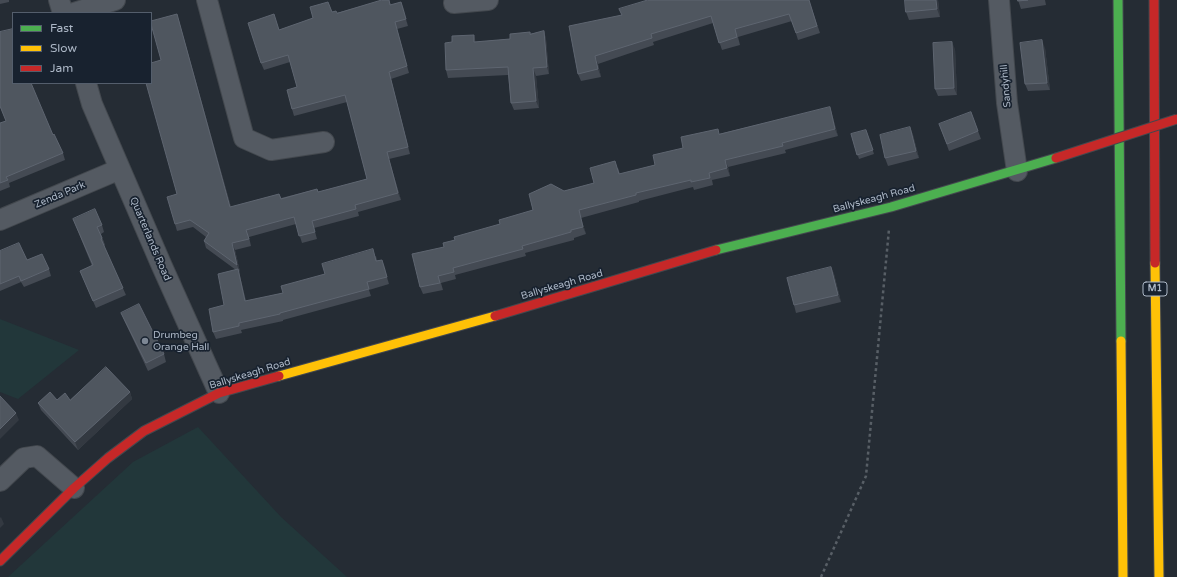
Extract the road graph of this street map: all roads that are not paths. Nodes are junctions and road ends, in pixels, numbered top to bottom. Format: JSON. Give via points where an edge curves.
{"nodes":[{"id":1,"x":59,"y":0,"type":"edge"},
{"id":2,"x":115,"y":0,"type":"edge"},
{"id":3,"x":207,"y":0,"type":"edge"},
{"id":4,"x":488,"y":0,"type":"edge"},
{"id":5,"x":1000,"y":0,"type":"edge"},
{"id":6,"x":1118,"y":0,"type":"edge"},
{"id":7,"x":1154,"y":0,"type":"edge"},
{"id":8,"x":454,"y":3,"type":"dead end"},
{"id":9,"x":63,"y":12,"type":"edge"},
{"id":10,"x":77,"y":12,"type":"edge"},
{"id":11,"x":86,"y":84,"type":"edge"},
{"id":12,"x":1177,"y":119,"type":"edge"},
{"id":13,"x":324,"y":142,"type":"dead end"},
{"id":14,"x":120,"y":169,"type":"junction"},
{"id":15,"x":1017,"y":171,"type":"junction"},
{"id":16,"x":0,"y":220,"type":"edge"},
{"id":17,"x":219,"y":393,"type":"junction"},
{"id":18,"x":0,"y":481,"type":"edge"},
{"id":19,"x":74,"y":488,"type":"junction"},
{"id":20,"x":0,"y":561,"type":"edge"},
{"id":21,"x":1123,"y":577,"type":"edge"},
{"id":22,"x":1159,"y":577,"type":"edge"}],
"edges":[{"from":1,"to":9,"type":"street"},
{"from":2,"to":10,"type":"street"},
{"from":3,"to":13,"type":"street","via":[[244,138],[271,150]]},
{"from":4,"to":8,"type":"street"},
{"from":5,"to":15,"type":"street","name":"Sandyhill","via":[[1007,103]]},
{"from":6,"to":21,"type":"main road"},
{"from":7,"to":22,"type":"main road","number":"M1"},
{"from":11,"to":14,"type":"street","name":"Quarterlands Road","via":[[92,104]]},
{"from":12,"to":15,"type":"main road","name":"Ballyskeagh Road","bridge":true},
{"from":14,"to":16,"type":"street","name":"Zenda Park"},
{"from":14,"to":17,"type":"street","name":"Quarterlands Road"},
{"from":15,"to":17,"type":"main road","name":"Ballyskeagh Road","via":[[891,207],[728,247],[530,306]]},
{"from":17,"to":19,"type":"main road","name":"Ballyskeagh Road","via":[[144,431]]},
{"from":18,"to":19,"type":"street","via":[[24,458],[37,456]]},
{"from":19,"to":20,"type":"main road","name":"Ballyskeagh Road"}]}
